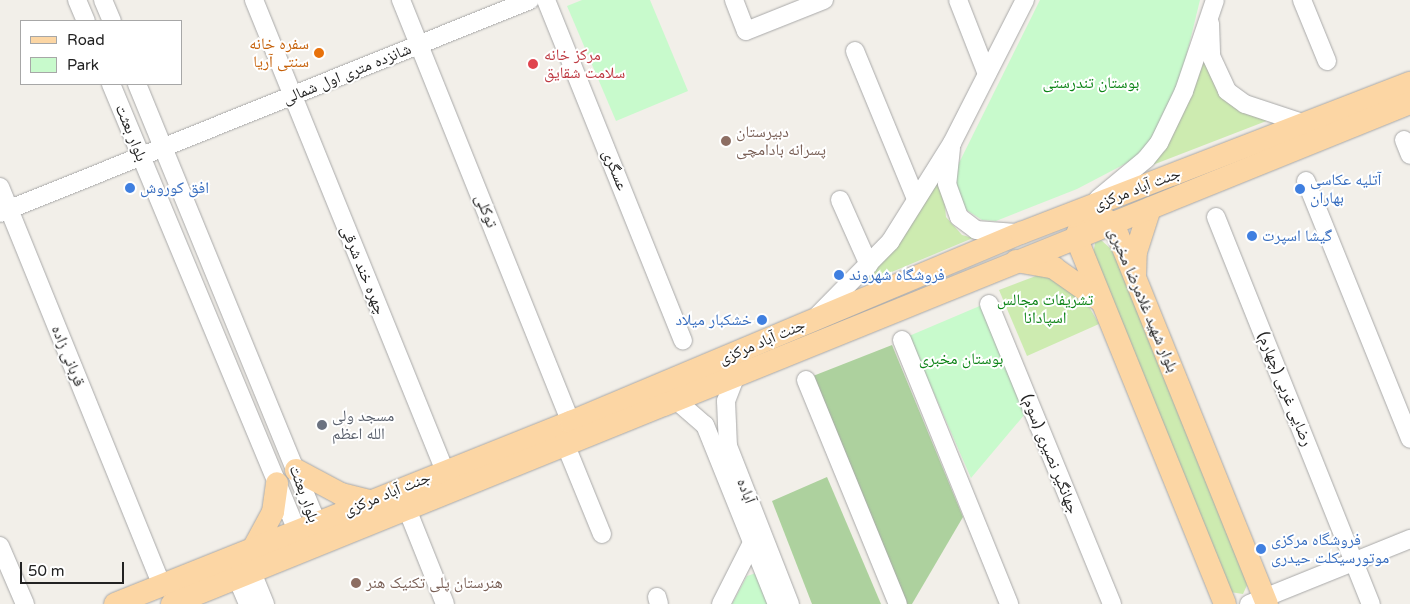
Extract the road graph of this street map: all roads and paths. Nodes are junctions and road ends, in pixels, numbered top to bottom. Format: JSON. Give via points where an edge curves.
{"nodes":[{"id":1,"x":77,"y":0,"type":"edge"},
{"id":2,"x":103,"y":0,"type":"edge"},
{"id":3,"x":254,"y":0,"type":"edge"},
{"id":4,"x":400,"y":0,"type":"edge"},
{"id":5,"x":530,"y":0,"type":"edge"},
{"id":6,"x":734,"y":0,"type":"edge"},
{"id":7,"x":824,"y":0,"type":"edge"},
{"id":8,"x":958,"y":0,"type":"edge"},
{"id":9,"x":1025,"y":0,"type":"edge"},
{"id":10,"x":1302,"y":0,"type":"edge"},
{"id":11,"x":551,"y":1,"type":"edge"},
{"id":12,"x":1212,"y":5,"type":"edge"},
{"id":13,"x":86,"y":20,"type":"edge"},
{"id":14,"x":112,"y":20,"type":"edge"},
{"id":15,"x":419,"y":45,"type":"junction"},
{"id":16,"x":855,"y":51,"type":"dead end"},
{"id":17,"x":1327,"y":61,"type":"dead end"},
{"id":18,"x":988,"y":74,"type":"junction"},
{"id":19,"x":1410,"y":83,"type":"edge"},
{"id":20,"x":111,"y":85,"type":"edge"},
{"id":21,"x":137,"y":85,"type":"edge"},
{"id":22,"x":293,"y":95,"type":"junction"},
{"id":23,"x":1410,"y":103,"type":"edge"},
{"id":24,"x":1306,"y":124,"type":"junction"},
{"id":25,"x":952,"y":143,"type":"junction"},
{"id":26,"x":163,"y":148,"type":"junction"},
{"id":27,"x":141,"y":156,"type":"junction"},
{"id":28,"x":1306,"y":181,"type":"dead end"},
{"id":29,"x":0,"y":187,"type":"edge"},
{"id":30,"x":916,"y":199,"type":"junction"},
{"id":31,"x":840,"y":200,"type":"dead end"},
{"id":32,"x":1086,"y":208,"type":"junction"},
{"id":33,"x":1150,"y":208,"type":"junction"},
{"id":34,"x":4,"y":212,"type":"edge"},
{"id":35,"x":1216,"y":217,"type":"dead end"},
{"id":36,"x":1113,"y":223,"type":"junction"},
{"id":37,"x":1021,"y":233,"type":"junction"},
{"id":38,"x":1076,"y":237,"type":"junction"},
{"id":39,"x":1016,"y":261,"type":"junction"},
{"id":40,"x":869,"y":265,"type":"junction"},
{"id":41,"x":1135,"y":278,"type":"junction"},
{"id":42,"x":1104,"y":303,"type":"junction"},
{"id":43,"x":989,"y":304,"type":"dead end"},
{"id":44,"x":810,"y":322,"type":"junction"},
{"id":45,"x":684,"y":340,"type":"dead end"},
{"id":46,"x":902,"y":340,"type":"dead end"},
{"id":47,"x":736,"y":375,"type":"junction"},
{"id":48,"x":806,"y":380,"type":"dead end"},
{"id":49,"x":677,"y":401,"type":"junction"},
{"id":50,"x":571,"y":422,"type":"junction"},
{"id":51,"x":726,"y":428,"type":"junction"},
{"id":52,"x":709,"y":435,"type":"junction"},
{"id":53,"x":1410,"y":439,"type":"edge"},
{"id":54,"x":566,"y":446,"type":"junction"},
{"id":55,"x":296,"y":470,"type":"junction"},
{"id":56,"x":445,"y":471,"type":"junction"},
{"id":57,"x":277,"y":483,"type":"junction"},
{"id":58,"x":369,"y":501,"type":"junction"},
{"id":59,"x":407,"y":509,"type":"junction"},
{"id":60,"x":309,"y":533,"type":"junction"},
{"id":61,"x":602,"y":534,"type":"dead end"},
{"id":62,"x":1410,"y":539,"type":"edge"},
{"id":63,"x":752,"y":543,"type":"junction"},
{"id":64,"x":0,"y":546,"type":"edge"},
{"id":65,"x":253,"y":549,"type":"junction"},
{"id":66,"x":1354,"y":562,"type":"junction"},
{"id":67,"x":245,"y":575,"type":"junction"},
{"id":68,"x":167,"y":595,"type":"edge"},
{"id":69,"x":1260,"y":602,"type":"edge"},
{"id":70,"x":25,"y":604,"type":"edge"},
{"id":71,"x":115,"y":604,"type":"edge"},
{"id":72,"x":248,"y":604,"type":"edge"},
{"id":73,"x":265,"y":604,"type":"edge"},
{"id":74,"x":445,"y":604,"type":"edge"},
{"id":75,"x":721,"y":604,"type":"edge"},
{"id":76,"x":777,"y":604,"type":"edge"},
{"id":77,"x":790,"y":604,"type":"edge"},
{"id":78,"x":898,"y":604,"type":"edge"},
{"id":79,"x":1010,"y":604,"type":"edge"},
{"id":80,"x":1112,"y":604,"type":"edge"},
{"id":81,"x":1225,"y":604,"type":"edge"},
{"id":82,"x":1371,"y":604,"type":"edge"}],
"edges":[{"from":1,"to":13,"type":"street"},
{"from":2,"to":14,"type":"street"},
{"from":3,"to":22,"type":"street","name":"چهره خند شرقی"},
{"from":4,"to":15,"type":"street","name":"توکلی"},
{"from":5,"to":15,"type":"street","name":"شانزده متری اول شمالی"},
{"from":6,"to":7,"type":"street","via":[[746,31]]},
{"from":8,"to":18,"type":"street"},
{"from":9,"to":18,"type":"street"},
{"from":10,"to":17,"type":"street"},
{"from":11,"to":45,"type":"street","name":"عسگری"},
{"from":12,"to":24,"type":"street","via":[[1211,56],[1227,91],[1244,104]]},
{"from":12,"to":32,"type":"street","via":[[1184,91],[1158,143],[1146,159]]},
{"from":15,"to":22,"type":"street","name":"شانزده متری اول شمالی"},
{"from":15,"to":50,"type":"street","name":"توکلی"},
{"from":16,"to":30,"type":"street"},
{"from":18,"to":25,"type":"street"},
{"from":19,"to":24,"type":"main road","name":"جنت آباد مرکزی"},
{"from":20,"to":27,"type":"street","name":"بلوار بعثت"},
{"from":21,"to":26,"type":"street","name":"بلوار بعثت"},
{"from":22,"to":26,"type":"street","name":"شانزده متری اول شمالی"},
{"from":22,"to":56,"type":"street","name":"چهره خند شرقی"},
{"from":23,"to":33,"type":"main road","name":"جنت آباد مرکزی"},
{"from":24,"to":32,"type":"main road","name":"جنت آباد مرکزی"},
{"from":25,"to":30,"type":"street"},
{"from":25,"to":37,"type":"street","via":[[947,184],[959,217],[976,230]]},
{"from":26,"to":27,"type":"street","name":"شانزده متری اول شمالی"},
{"from":26,"to":55,"type":"street","name":"بلوار بعثت"},
{"from":27,"to":34,"type":"street","name":"شانزده متری اول شمالی"},
{"from":27,"to":57,"type":"street","name":"بلوار بعثت"},
{"from":28,"to":53,"type":"street"},
{"from":29,"to":34,"type":"street","name":"قربانی زاده"},
{"from":30,"to":40,"type":"street","via":[[890,242]]},
{"from":31,"to":40,"type":"street"},
{"from":32,"to":36,"type":"main road","name":"بلوار شهید غلامرضا مخبری"},
{"from":32,"to":37,"type":"main road","name":"جنت آباد مرکزی"},
{"from":32,"to":38,"type":"main road","name":"بلوار شهید غلامرضا مخبری"},
{"from":33,"to":36,"type":"main road","name":"جنت آباد مرکزی"},
{"from":33,"to":41,"type":"main road","via":[[1136,252]]},
{"from":34,"to":68,"type":"street","name":"قربانی زاده"},
{"from":35,"to":66,"type":"street","name":"رضایی غربی (چهارم)"},
{"from":36,"to":38,"type":"main road","name":"جنت آباد مرکزی"},
{"from":36,"to":41,"type":"main road","name":"بلوار شهید غلامرضا مخبری"},
{"from":37,"to":44,"type":"main road","name":"جنت آباد مرکزی"},
{"from":38,"to":39,"type":"main road","name":"جنت آباد مرکزی"},
{"from":38,"to":42,"type":"main road"},
{"from":39,"to":42,"type":"main road","via":[[1054,268]]},
{"from":39,"to":47,"type":"main road","name":"جنت آباد مرکزی"},
{"from":40,"to":44,"type":"street"},
{"from":41,"to":69,"type":"main road","name":"بلوار شهید غلامرضا مخبری"},
{"from":42,"to":81,"type":"main road"},
{"from":43,"to":80,"type":"street","name":"جهانگیر نصیری (سوم)"},
{"from":44,"to":50,"type":"main road","name":"جنت آباد مرکزی"},
{"from":46,"to":79,"type":"street"},
{"from":47,"to":49,"type":"main road","name":"جنت آباد مرکزی"},
{"from":47,"to":51,"type":"street","name":"آباده","via":[[726,401]]},
{"from":48,"to":78,"type":"street"},
{"from":49,"to":52,"type":"street","name":"آباده","via":[[705,425]]},
{"from":49,"to":54,"type":"main road","name":"جنت آباد مرکزی"},
{"from":50,"to":56,"type":"main road","name":"جنت آباد مرکزی"},
{"from":51,"to":52,"type":"street"},
{"from":51,"to":77,"type":"street","name":"آباده","via":[[728,446]]},
{"from":52,"to":63,"type":"street","name":"آباده"},
{"from":54,"to":59,"type":"main road","name":"جنت آباد مرکزی"},
{"from":54,"to":61,"type":"street"},
{"from":55,"to":58,"type":"main road","via":[[342,494]]},
{"from":55,"to":60,"type":"street","name":"بلوار بعثت"},
{"from":56,"to":58,"type":"main road","name":"جنت آباد مرکزی"},
{"from":57,"to":60,"type":"street","name":"بلوار بعثت"},
{"from":57,"to":65,"type":"main road","via":[[273,512]]},
{"from":58,"to":60,"type":"main road","name":"جنت آباد مرکزی"},
{"from":59,"to":60,"type":"main road","name":"جنت آباد مرکزی"},
{"from":59,"to":74,"type":"street"},
{"from":60,"to":65,"type":"main road","name":"جنت آباد مرکزی"},
{"from":60,"to":67,"type":"main road","name":"جنت آباد مرکزی"},
{"from":62,"to":66,"type":"street"},
{"from":63,"to":75,"type":"street"},
{"from":63,"to":76,"type":"street","name":"آباده"},
{"from":64,"to":70,"type":"street"},
{"from":65,"to":68,"type":"main road","name":"جنت آباد مرکزی"},
{"from":66,"to":69,"type":"street"},
{"from":66,"to":82,"type":"street","name":"رضایی غربی (چهارم)"},
{"from":67,"to":68,"type":"main road","name":"جنت آباد مرکزی"},
{"from":67,"to":72,"type":"street"},
{"from":67,"to":73,"type":"street"},
{"from":68,"to":71,"type":"main road","name":"جنت آباد مرکزی"}]}
